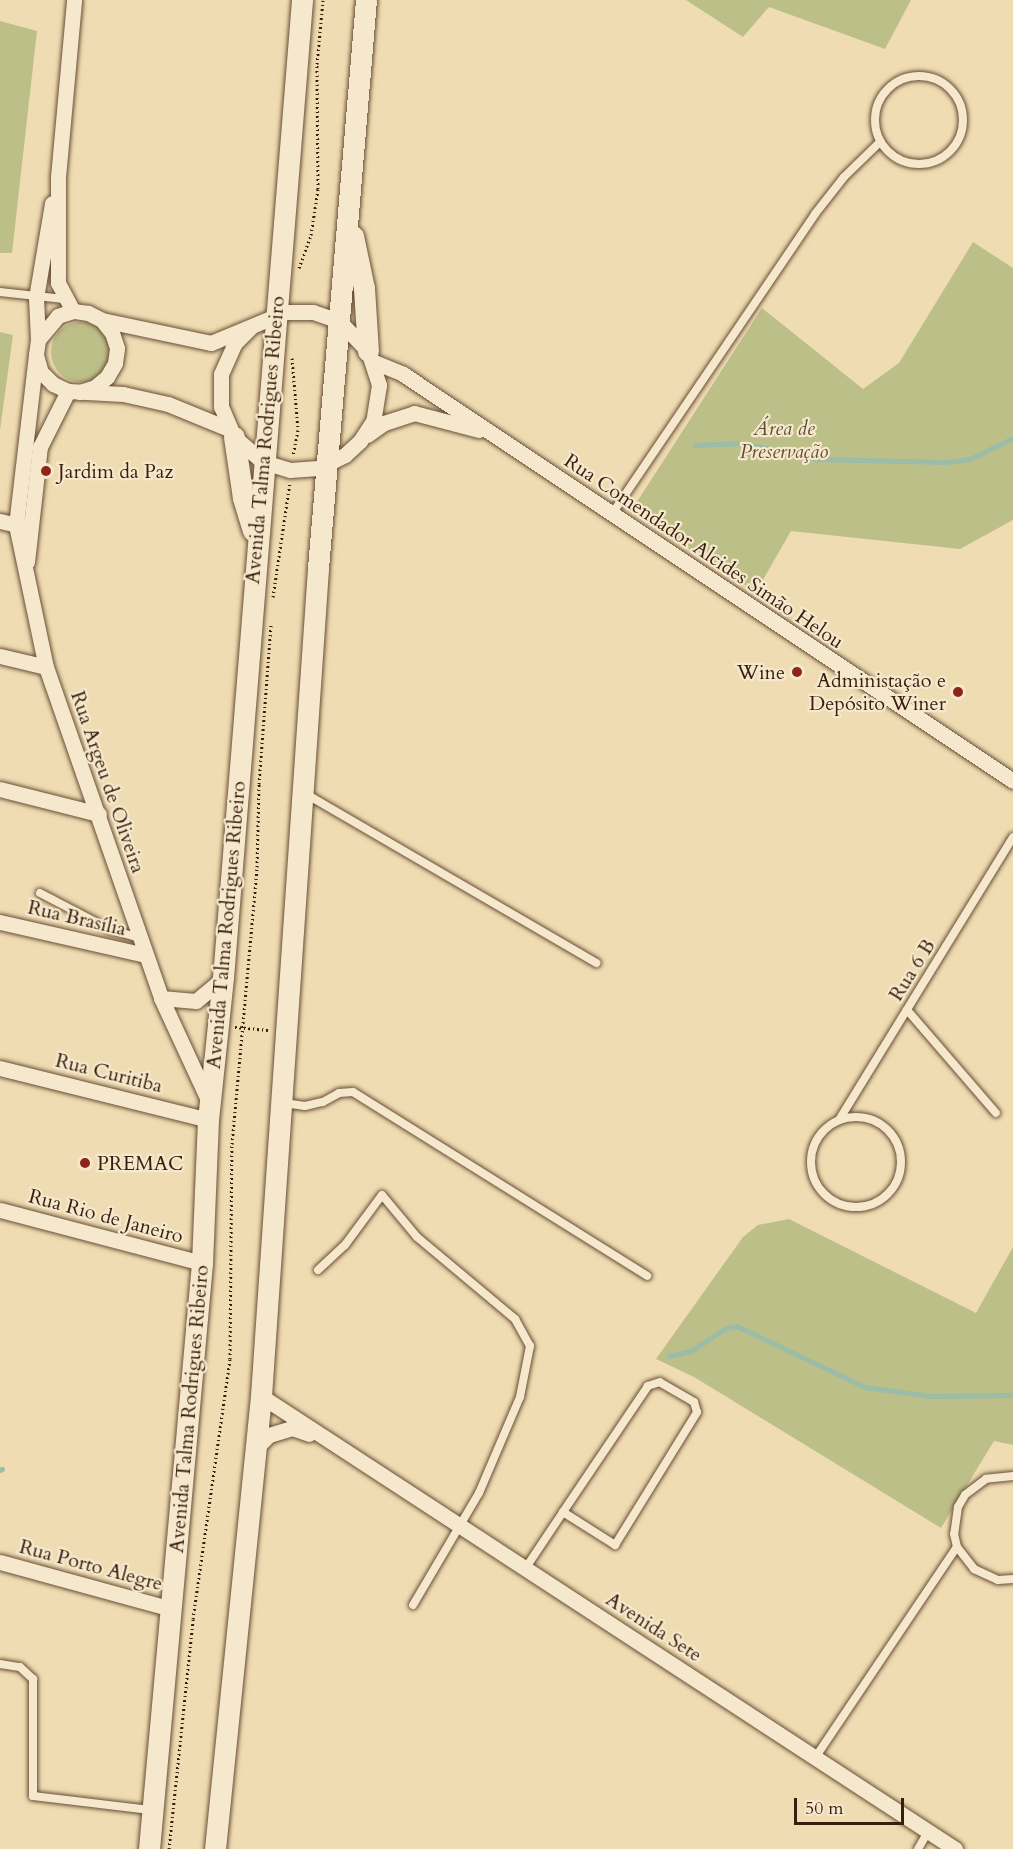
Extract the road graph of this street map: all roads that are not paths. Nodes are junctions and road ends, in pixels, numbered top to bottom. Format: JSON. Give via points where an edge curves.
{"nodes":[{"id":1,"x":74,"y":0,"type":"edge"},
{"id":2,"x":302,"y":0,"type":"edge"},
{"id":3,"x":366,"y":0,"type":"edge"},
{"id":4,"x":880,"y":142,"type":"junction"},
{"id":5,"x":58,"y":177,"type":"junction"},
{"id":6,"x":348,"y":214,"type":"junction"},
{"id":7,"x":0,"y":292,"type":"edge"},
{"id":8,"x":36,"y":298,"type":"junction"},
{"id":9,"x":69,"y":305,"type":"junction"},
{"id":10,"x":276,"y":314,"type":"junction"},
{"id":11,"x":102,"y":320,"type":"junction"},
{"id":12,"x":339,"y":321,"type":"junction"},
{"id":13,"x":251,"y":327,"type":"junction"},
{"id":14,"x":37,"y":347,"type":"junction"},
{"id":15,"x":371,"y":357,"type":"junction"},
{"id":16,"x":74,"y":391,"type":"junction"},
{"id":17,"x":231,"y":433,"type":"junction"},
{"id":18,"x":493,"y":434,"type":"junction"},
{"id":19,"x":360,"y":441,"type":"junction"},
{"id":20,"x":263,"y":462,"type":"junction"},
{"id":21,"x":328,"y":465,"type":"junction"},
{"id":22,"x":612,"y":515,"type":"junction"},
{"id":23,"x":0,"y":521,"type":"edge"},
{"id":24,"x":24,"y":527,"type":"junction"},
{"id":25,"x":256,"y":542,"type":"junction"},
{"id":26,"x":0,"y":656,"type":"edge"},
{"id":27,"x":46,"y":667,"type":"junction"},
{"id":28,"x":1013,"y":781,"type":"edge"},
{"id":29,"x":0,"y":789,"type":"edge"},
{"id":30,"x":302,"y":792,"type":"junction"},
{"id":31,"x":99,"y":814,"type":"junction"},
{"id":32,"x":1013,"y":837,"type":"edge"},
{"id":33,"x":40,"y":893,"type":"dead end"},
{"id":34,"x":0,"y":922,"type":"edge"},
{"id":35,"x":140,"y":938,"type":"junction"},
{"id":36,"x":145,"y":956,"type":"junction"},
{"id":37,"x":596,"y":963,"type":"dead end"},
{"id":38,"x":223,"y":978,"type":"junction"},
{"id":39,"x":161,"y":998,"type":"junction"},
{"id":40,"x":907,"y":1010,"type":"junction"},
{"id":41,"x":0,"y":1068,"type":"edge"},
{"id":42,"x":279,"y":1102,"type":"junction"},
{"id":43,"x":209,"y":1112,"type":"junction"},
{"id":44,"x":996,"y":1113,"type":"dead end"},
{"id":45,"x":839,"y":1120,"type":"junction"},
{"id":46,"x":0,"y":1210,"type":"edge"},
{"id":47,"x":202,"y":1263,"type":"junction"},
{"id":48,"x":318,"y":1270,"type":"dead end"},
{"id":49,"x":647,"y":1276,"type":"dead end"},
{"id":50,"x":261,"y":1396,"type":"junction"},
{"id":51,"x":329,"y":1441,"type":"junction"},
{"id":52,"x":256,"y":1448,"type":"junction"},
{"id":53,"x":1013,"y":1476,"type":"edge"},
{"id":54,"x":563,"y":1512,"type":"junction"},
{"id":55,"x":460,"y":1526,"type":"junction"},
{"id":56,"x":957,"y":1547,"type":"junction"},
{"id":57,"x":0,"y":1562,"type":"edge"},
{"id":58,"x":525,"y":1569,"type":"junction"},
{"id":59,"x":1013,"y":1580,"type":"edge"},
{"id":60,"x":413,"y":1605,"type":"dead end"},
{"id":61,"x":172,"y":1609,"type":"junction"},
{"id":62,"x":0,"y":1664,"type":"edge"},
{"id":63,"x":815,"y":1758,"type":"junction"},
{"id":64,"x":152,"y":1810,"type":"junction"},
{"id":65,"x":928,"y":1832,"type":"junction"},
{"id":66,"x":149,"y":1849,"type":"edge"},
{"id":67,"x":215,"y":1849,"type":"edge"},
{"id":68,"x":918,"y":1849,"type":"edge"},
{"id":69,"x":955,"y":1849,"type":"edge"}],
"edges":[{"from":1,"to":5,"type":"street"},
{"from":2,"to":10,"type":"main road","name":"Avenida Talma Rodrigues Ribeiro"},
{"from":3,"to":6,"type":"main road"},
{"from":4,"to":4,"type":"lane","via":[[889,153],[914,164],[941,158],[956,143],[963,124],[957,97],[937,79],[916,76],[896,81],[878,102],[875,129]]},
{"from":4,"to":22,"type":"lane","via":[[844,177],[815,214]]},
{"from":5,"to":8,"type":"street"},
{"from":5,"to":9,"type":"street","via":[[58,283]]},
{"from":6,"to":12,"type":"main road"},
{"from":6,"to":15,"type":"main road","via":[[364,288]]},
{"from":7,"to":8,"type":"lane"},
{"from":8,"to":9,"type":"lane"},
{"from":8,"to":14,"type":"street"},
{"from":9,"to":11,"type":"street"},
{"from":9,"to":14,"type":"street"},
{"from":10,"to":12,"type":"street","via":[[303,311]]},
{"from":10,"to":13,"type":"street"},
{"from":10,"to":20,"type":"main road","name":"Avenida Talma Rodrigues Ribeiro"},
{"from":11,"to":13,"type":"street","via":[[211,343]]},
{"from":11,"to":16,"type":"street","via":[[117,348],[115,363],[95,387]]},
{"from":12,"to":15,"type":"street"},
{"from":12,"to":21,"type":"main road"},
{"from":13,"to":17,"type":"street","via":[[235,343],[221,374],[221,408]]},
{"from":14,"to":16,"type":"street","via":[[41,372],[53,384]]},
{"from":14,"to":24,"type":"street"},
{"from":15,"to":18,"type":"street","name":"Rua Comendador Alcides Simão Helou"},
{"from":15,"to":19,"type":"street","via":[[378,398],[373,421]]},
{"from":16,"to":17,"type":"street","via":[[123,394],[168,404]]},
{"from":16,"to":24,"type":"street","via":[[40,447]]},
{"from":17,"to":20,"type":"street"},
{"from":17,"to":25,"type":"main road"},
{"from":18,"to":19,"type":"street","name":"Rua Comendador Alcides Simão Helou","via":[[414,413],[384,423]]},
{"from":18,"to":22,"type":"street","name":"Rua Comendador Alcides Simão Helou"},
{"from":19,"to":21,"type":"street","name":"Rua Comendador Alcides Simão Helou"},
{"from":20,"to":21,"type":"street","via":[[290,470]]},
{"from":20,"to":25,"type":"main road","name":"Avenida Talma Rodrigues Ribeiro"},
{"from":21,"to":30,"type":"main road"},
{"from":22,"to":28,"type":"street","name":"Rua Comendador Alcides Simão Helou"},
{"from":23,"to":24,"type":"street"},
{"from":24,"to":27,"type":"street","name":"Rua Argeu de Oliveira","via":[[26,577]]},
{"from":25,"to":38,"type":"main road","name":"Avenida Talma Rodrigues Ribeiro"},
{"from":26,"to":27,"type":"street"},
{"from":27,"to":31,"type":"street","name":"Rua Argeu de Oliveira"},
{"from":29,"to":31,"type":"street"},
{"from":30,"to":37,"type":"lane"},
{"from":30,"to":42,"type":"main road"},
{"from":31,"to":35,"type":"street","name":"Rua Argeu de Oliveira"},
{"from":32,"to":40,"type":"lane","name":"Rua 6 B"},
{"from":33,"to":35,"type":"lane","via":[[111,930]]},
{"from":34,"to":36,"type":"street","name":"Rua Brasília"},
{"from":35,"to":36,"type":"street","name":"Rua Argeu de Oliveira"},
{"from":36,"to":39,"type":"street","name":"Rua Argeu de Oliveira"},
{"from":38,"to":39,"type":"street","via":[[196,1001]]},
{"from":38,"to":43,"type":"main road","name":"Avenida Talma Rodrigues Ribeiro"},
{"from":39,"to":43,"type":"street","name":"Rua Argeu de Oliveira"},
{"from":40,"to":44,"type":"lane"},
{"from":40,"to":45,"type":"lane","name":"Rua 6 B"},
{"from":41,"to":43,"type":"street","name":"Rua Curitiba"},
{"from":42,"to":49,"type":"lane","via":[[305,1106],[353,1092]]},
{"from":42,"to":50,"type":"main road"},
{"from":43,"to":47,"type":"main road","name":"Avenida Talma Rodrigues Ribeiro"},
{"from":45,"to":45,"type":"lane","name":"Rua 6 B","via":[[817,1140],[811,1168],[824,1195],[836,1203],[866,1206],[879,1200],[894,1184],[901,1163],[899,1148],[892,1135],[875,1122],[853,1117]]},
{"from":46,"to":47,"type":"street","name":"Rua Rio de Janeiro"},
{"from":47,"to":61,"type":"main road","name":"Avenida Talma Rodrigues Ribeiro"},
{"from":48,"to":55,"type":"lane","via":[[345,1245],[382,1195],[417,1237],[515,1319],[530,1346],[520,1397],[479,1493]]},
{"from":50,"to":51,"type":"street","name":"Avenida Sete"},
{"from":50,"to":52,"type":"main road"},
{"from":51,"to":52,"type":"street","name":"Avenida Sete","via":[[292,1428],[269,1435]]},
{"from":51,"to":55,"type":"street","name":"Avenida Sete"},
{"from":52,"to":67,"type":"main road"},
{"from":53,"to":56,"type":"lane","via":[[986,1479],[965,1496],[954,1520]]},
{"from":54,"to":54,"type":"lane","via":[[648,1386],[660,1382],[694,1402],[696,1412],[615,1545]]},
{"from":54,"to":58,"type":"lane"},
{"from":55,"to":58,"type":"street","name":"Avenida Sete"},
{"from":55,"to":60,"type":"lane"},
{"from":56,"to":59,"type":"lane","via":[[969,1564],[985,1576]]},
{"from":56,"to":63,"type":"lane"},
{"from":57,"to":61,"type":"street","name":"Rua Porto Alegre"},
{"from":58,"to":63,"type":"street","name":"Avenida Sete"},
{"from":61,"to":64,"type":"main road","name":"Avenida Talma Rodrigues Ribeiro"},
{"from":62,"to":64,"type":"lane","via":[[20,1667],[33,1679],[33,1796]]},
{"from":63,"to":65,"type":"street","name":"Avenida Sete"},
{"from":64,"to":66,"type":"main road","name":"Avenida Talma Rodrigues Ribeiro"},
{"from":65,"to":68,"type":"lane"},
{"from":65,"to":69,"type":"street","name":"Avenida Sete"}]}
